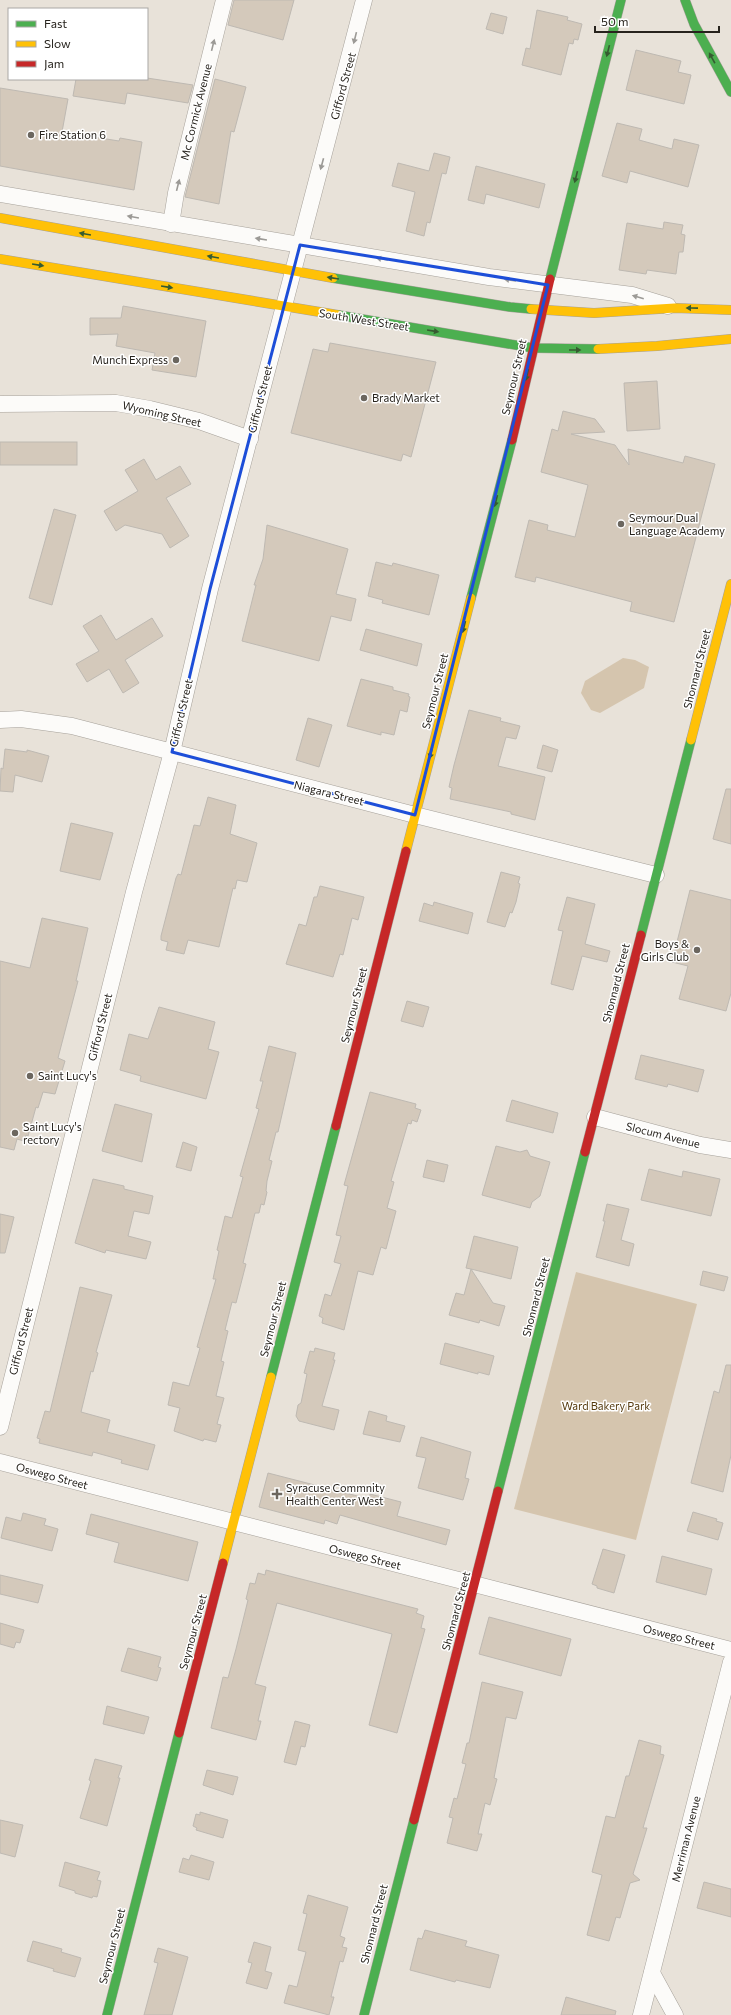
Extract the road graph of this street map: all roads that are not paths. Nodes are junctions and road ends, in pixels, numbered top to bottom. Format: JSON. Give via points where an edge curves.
{"nodes":[{"id":1,"x":224,"y":0,"type":"edge"},
{"id":2,"x":364,"y":0,"type":"edge"},
{"id":3,"x":621,"y":0,"type":"edge"},
{"id":4,"x":685,"y":0,"type":"edge"},
{"id":5,"x":731,"y":92,"type":"edge"},
{"id":6,"x":0,"y":194,"type":"edge"},
{"id":7,"x":0,"y":218,"type":"edge"},
{"id":8,"x":171,"y":224,"type":"junction"},
{"id":9,"x":300,"y":245,"type":"junction"},
{"id":10,"x":0,"y":259,"type":"edge"},
{"id":11,"x":293,"y":271,"type":"junction"},
{"id":12,"x":548,"y":285,"type":"junction"},
{"id":13,"x":284,"y":306,"type":"junction"},
{"id":14,"x":676,"y":308,"type":"junction"},
{"id":15,"x":543,"y":310,"type":"junction"},
{"id":16,"x":731,"y":310,"type":"edge"},
{"id":17,"x":731,"y":339,"type":"edge"},
{"id":18,"x":533,"y":348,"type":"junction"},
{"id":19,"x":0,"y":404,"type":"edge"},
{"id":20,"x":250,"y":439,"type":"junction"},
{"id":21,"x":731,"y":584,"type":"edge"},
{"id":22,"x":0,"y":720,"type":"edge"},
{"id":23,"x":172,"y":752,"type":"junction"},
{"id":24,"x":415,"y":815,"type":"junction"},
{"id":25,"x":656,"y":875,"type":"junction"},
{"id":26,"x":595,"y":1117,"type":"junction"},
{"id":27,"x":731,"y":1150,"type":"edge"},
{"id":28,"x":0,"y":1427,"type":"edge"},
{"id":29,"x":0,"y":1462,"type":"edge"},
{"id":30,"x":234,"y":1523,"type":"junction"},
{"id":31,"x":475,"y":1585,"type":"junction"},
{"id":32,"x":731,"y":1650,"type":"edge"},
{"id":33,"x":731,"y":1662,"type":"edge"},
{"id":34,"x":652,"y":1973,"type":"junction"},
{"id":35,"x":107,"y":2015,"type":"edge"},
{"id":36,"x":364,"y":2015,"type":"edge"},
{"id":37,"x":641,"y":2015,"type":"edge"},
{"id":38,"x":675,"y":2015,"type":"edge"}],
"edges":[{"from":8,"to":1,"type":"street","name":"Mc Cormick Avenue","one_way":true,"via":[[176,193]]},
{"from":2,"to":9,"type":"street","name":"Gifford Street","one_way":true},
{"from":3,"to":12,"type":"street","name":"Seymour Street","one_way":true},
{"from":5,"to":4,"type":"street","one_way":true,"via":[[694,24]]},
{"from":8,"to":6,"type":"street","one_way":true},
{"from":11,"to":7,"type":"street","one_way":true},
{"from":9,"to":8,"type":"street","one_way":true},
{"from":9,"to":11,"type":"street","name":"Gifford Street"},
{"from":12,"to":9,"type":"street","one_way":true},
{"from":10,"to":13,"type":"street","name":"South West Street","one_way":true},
{"from":11,"to":13,"type":"street","name":"Gifford Street"},
{"from":15,"to":11,"type":"street","one_way":true,"via":[[510,307]]},
{"from":14,"to":12,"type":"street","one_way":true,"via":[[632,295]]},
{"from":12,"to":15,"type":"street","name":"Seymour Street"},
{"from":13,"to":18,"type":"street","name":"South West Street","one_way":true},
{"from":13,"to":20,"type":"street","name":"Gifford Street"},
{"from":14,"to":15,"type":"street","via":[[594,313]]},
{"from":16,"to":14,"type":"street","one_way":true},
{"from":15,"to":18,"type":"street","name":"Seymour Street"},
{"from":18,"to":17,"type":"street","name":"South West Street","one_way":true,"via":[[616,350]]},
{"from":18,"to":24,"type":"street","name":"Seymour Street","one_way":true},
{"from":19,"to":20,"type":"street","name":"Wyoming Street","via":[[116,403],[199,421]]},
{"from":20,"to":23,"type":"street","name":"Gifford Street","via":[[210,589]]},
{"from":21,"to":25,"type":"street","name":"Shonnard Street"},
{"from":22,"to":23,"type":"street","name":"Niagara Street","via":[[21,719],[72,726]]},
{"from":23,"to":24,"type":"street","name":"Niagara Street"},
{"from":23,"to":28,"type":"street","name":"Gifford Street","via":[[134,892]]},
{"from":24,"to":25,"type":"street","name":"Niagara Street"},
{"from":24,"to":30,"type":"street","name":"Seymour Street"},
{"from":25,"to":26,"type":"street","name":"Shonnard Street"},
{"from":26,"to":27,"type":"street","name":"Slocum Avenue","via":[[700,1145]]},
{"from":26,"to":31,"type":"street","name":"Shonnard Street"},
{"from":29,"to":30,"type":"street","name":"Oswego Street"},
{"from":30,"to":31,"type":"street","name":"Oswego Street"},
{"from":30,"to":35,"type":"street","name":"Seymour Street"},
{"from":31,"to":32,"type":"street","name":"Oswego Street"},
{"from":31,"to":36,"type":"street","name":"Shonnard Street"},
{"from":33,"to":34,"type":"street","name":"Merriman Avenue"},
{"from":34,"to":37,"type":"street","name":"Merriman Avenue"},
{"from":34,"to":38,"type":"street"}]}
